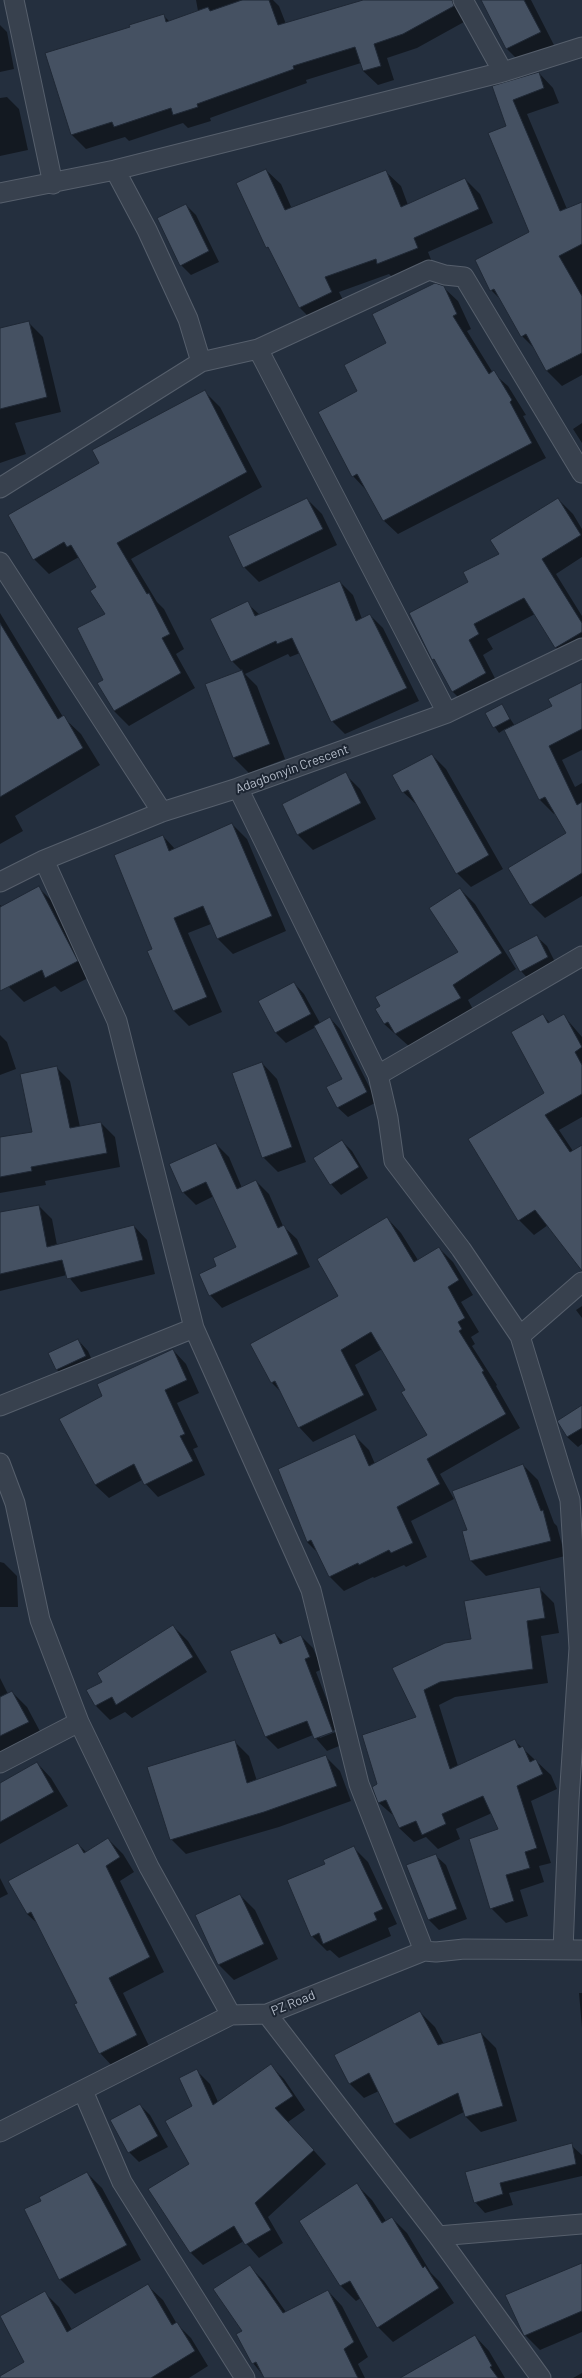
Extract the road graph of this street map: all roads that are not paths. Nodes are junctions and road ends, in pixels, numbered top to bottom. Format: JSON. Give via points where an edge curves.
{"nodes":[{"id":1,"x":14,"y":0,"type":"edge"},
{"id":2,"x":463,"y":0,"type":"edge"},
{"id":3,"x":582,"y":47,"type":"edge"},
{"id":4,"x":503,"y":72,"type":"junction"},
{"id":5,"x":115,"y":170,"type":"junction"},
{"id":6,"x":53,"y":184,"type":"junction"},
{"id":7,"x":0,"y":193,"type":"edge"},
{"id":8,"x":258,"y":349,"type":"junction"},
{"id":9,"x":201,"y":362,"type":"junction"},
{"id":10,"x":582,"y":472,"type":"edge"},
{"id":11,"x":0,"y":488,"type":"edge"},
{"id":12,"x":0,"y":562,"type":"edge"},
{"id":13,"x":582,"y":648,"type":"edge"},
{"id":14,"x":447,"y":713,"type":"junction"},
{"id":15,"x":238,"y":788,"type":"junction"},
{"id":16,"x":162,"y":812,"type":"junction"},
{"id":17,"x":44,"y":860,"type":"junction"},
{"id":18,"x":0,"y":882,"type":"edge"},
{"id":19,"x":582,"y":956,"type":"edge"},
{"id":20,"x":378,"y":1075,"type":"junction"},
{"id":21,"x":582,"y":1282,"type":"edge"},
{"id":22,"x":194,"y":1328,"type":"junction"},
{"id":23,"x":520,"y":1336,"type":"junction"},
{"id":24,"x":0,"y":1406,"type":"edge"},
{"id":25,"x":0,"y":1463,"type":"edge"},
{"id":26,"x":79,"y":1722,"type":"junction"},
{"id":27,"x":0,"y":1763,"type":"edge"},
{"id":28,"x":563,"y":1950,"type":"junction"},
{"id":29,"x":582,"y":1950,"type":"edge"},
{"id":30,"x":424,"y":1951,"type":"junction"},
{"id":31,"x":267,"y":2014,"type":"junction"},
{"id":32,"x":231,"y":2015,"type":"junction"},
{"id":33,"x":83,"y":2091,"type":"junction"},
{"id":34,"x":0,"y":2132,"type":"edge"},
{"id":35,"x":582,"y":2224,"type":"edge"},
{"id":36,"x":438,"y":2236,"type":"junction"},
{"id":37,"x":245,"y":2378,"type":"edge"},
{"id":38,"x":541,"y":2378,"type":"edge"}],
"edges":[{"from":1,"to":6,"type":"street"},
{"from":2,"to":4,"type":"street"},
{"from":3,"to":4,"type":"street"},
{"from":4,"to":5,"type":"street"},
{"from":5,"to":6,"type":"street"},
{"from":5,"to":9,"type":"street","via":[[147,230],[188,319]]},
{"from":6,"to":7,"type":"street"},
{"from":8,"to":9,"type":"street"},
{"from":8,"to":10,"type":"street","via":[[429,270],[445,275],[464,276]]},
{"from":8,"to":14,"type":"street"},
{"from":9,"to":11,"type":"street"},
{"from":12,"to":16,"type":"street"},
{"from":13,"to":14,"type":"street","name":"Adagbonyin Crescent"},
{"from":14,"to":15,"type":"street","name":"Adagbonyin Crescent"},
{"from":15,"to":16,"type":"street","name":"Adagbonyin Crescent"},
{"from":15,"to":20,"type":"street"},
{"from":16,"to":17,"type":"street","name":"Adagbonyin Crescent"},
{"from":17,"to":18,"type":"street","name":"Adagbonyin Crescent"},
{"from":17,"to":22,"type":"street","via":[[117,1021]]},
{"from":19,"to":20,"type":"street"},
{"from":20,"to":23,"type":"street","via":[[394,1161],[461,1249]]},
{"from":21,"to":23,"type":"street"},
{"from":22,"to":24,"type":"street"},
{"from":22,"to":30,"type":"street","via":[[311,1590],[359,1784]]},
{"from":23,"to":28,"type":"street","via":[[570,1500],[579,1648]]},
{"from":25,"to":26,"type":"street","via":[[15,1503],[40,1620]]},
{"from":26,"to":27,"type":"street"},
{"from":26,"to":32,"type":"street","via":[[149,1867]]},
{"from":28,"to":29,"type":"street","name":"PZ Road"},
{"from":28,"to":30,"type":"street","name":"PZ Road","via":[[464,1948]]},
{"from":30,"to":31,"type":"street","name":"PZ Road"},
{"from":31,"to":32,"type":"street","name":"PZ Road"},
{"from":31,"to":36,"type":"street"},
{"from":32,"to":33,"type":"street","name":"PZ Road"},
{"from":33,"to":34,"type":"street","name":"PZ Road"},
{"from":33,"to":37,"type":"street","via":[[122,2182]]},
{"from":35,"to":36,"type":"street"},
{"from":36,"to":38,"type":"street"}]}
